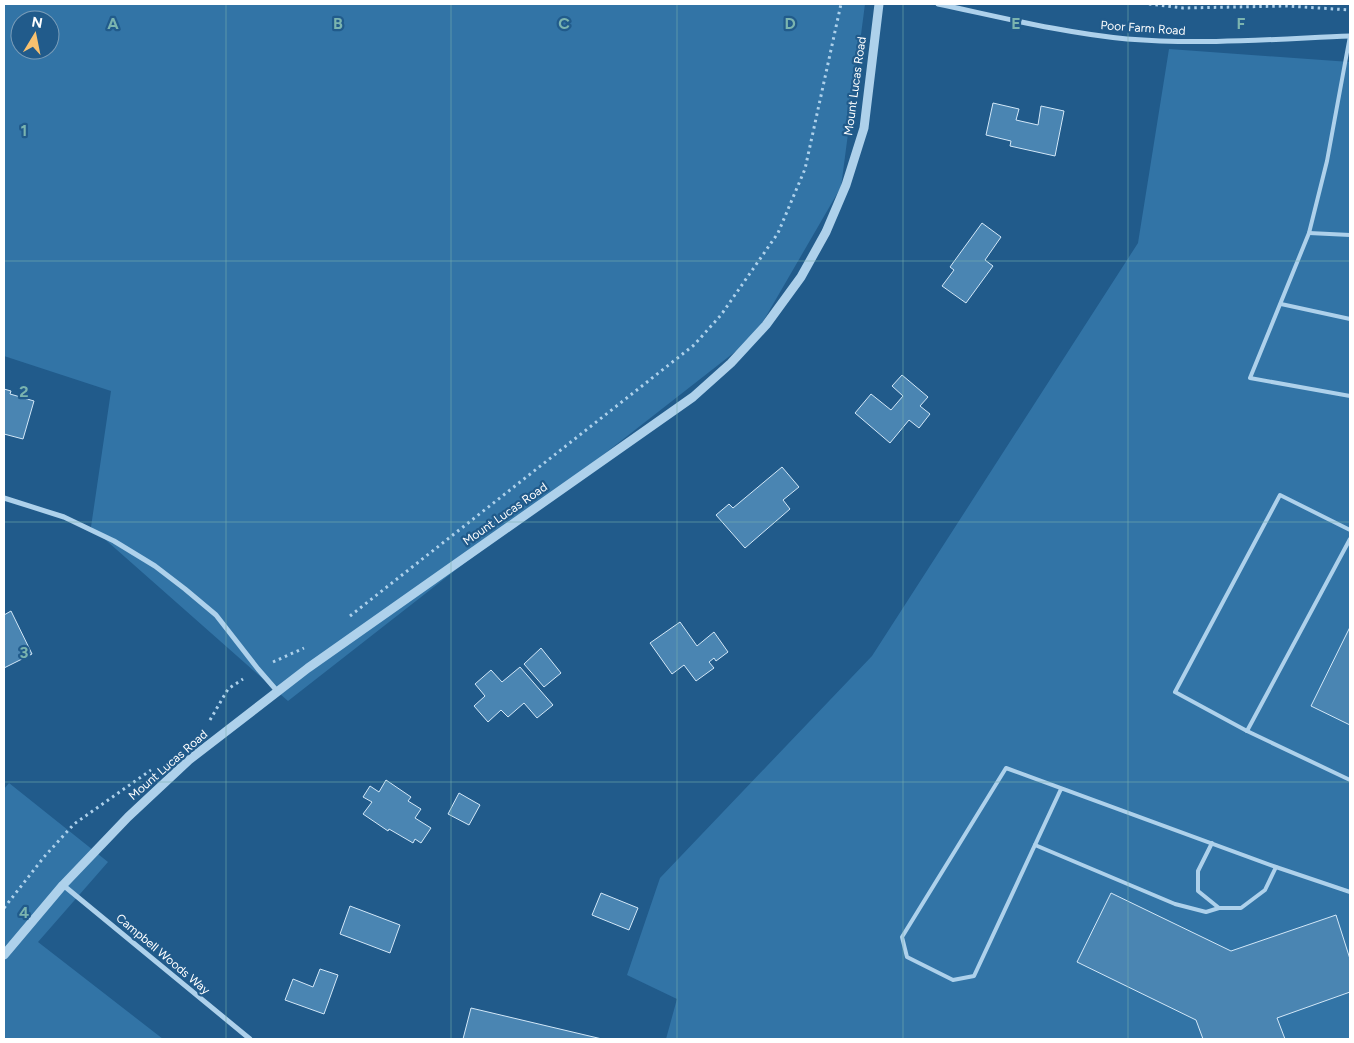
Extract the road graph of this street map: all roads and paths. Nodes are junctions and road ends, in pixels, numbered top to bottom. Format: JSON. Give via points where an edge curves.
{"nodes":[{"id":1,"x":841,"y":4,"type":"edge"},
{"id":2,"x":879,"y":4,"type":"edge"},
{"id":3,"x":938,"y":4,"type":"edge"},
{"id":4,"x":1149,"y":4,"type":"edge"},
{"id":5,"x":1350,"y":10,"type":"edge"},
{"id":6,"x":1350,"y":36,"type":"edge"},
{"id":7,"x":1309,"y":233,"type":"junction"},
{"id":8,"x":1350,"y":235,"type":"edge"},
{"id":9,"x":1281,"y":304,"type":"junction"},
{"id":10,"x":1350,"y":319,"type":"edge"},
{"id":11,"x":1350,"y":396,"type":"edge"},
{"id":12,"x":4,"y":498,"type":"edge"},
{"id":13,"x":1350,"y":530,"type":"edge"},
{"id":14,"x":1350,"y":538,"type":"edge"},
{"id":15,"x":343,"y":621,"type":"dead end"},
{"id":16,"x":312,"y":645,"type":"dead end"},
{"id":17,"x":273,"y":662,"type":"dead end"},
{"id":18,"x":243,"y":679,"type":"dead end"},
{"id":19,"x":278,"y":692,"type":"junction"},
{"id":20,"x":204,"y":725,"type":"dead end"},
{"id":21,"x":1247,"y":731,"type":"junction"},
{"id":22,"x":154,"y":768,"type":"dead end"},
{"id":23,"x":1350,"y":780,"type":"edge"},
{"id":24,"x":1061,"y":789,"type":"junction"},
{"id":25,"x":1212,"y":844,"type":"junction"},
{"id":26,"x":1035,"y":845,"type":"junction"},
{"id":27,"x":1276,"y":867,"type":"junction"},
{"id":28,"x":63,"y":885,"type":"junction"},
{"id":29,"x":1350,"y":892,"type":"edge"},
{"id":30,"x":4,"y":908,"type":"edge"},
{"id":31,"x":1219,"y":908,"type":"junction"},
{"id":32,"x":4,"y":955,"type":"edge"},
{"id":33,"x":250,"y":1039,"type":"edge"}],
"edges":[{"from":1,"to":15,"type":"path","via":[[805,169],[778,234],[721,315],[694,345]]},
{"from":2,"to":19,"type":"street","name":"Mount Lucas Road","via":[[864,128],[846,185],[826,232],[801,277],[766,326],[693,397]]},
{"from":3,"to":6,"type":"street","name":"Poor Farm Road","via":[[1066,31],[1127,39],[1189,42]]},
{"from":4,"to":5,"type":"path","via":[[1183,8],[1287,6]]},
{"from":6,"to":7,"type":"lane","via":[[1327,161]]},
{"from":7,"to":8,"type":"lane"},
{"from":7,"to":9,"type":"lane"},
{"from":9,"to":10,"type":"lane"},
{"from":9,"to":11,"type":"lane","via":[[1250,378]]},
{"from":12,"to":19,"type":"street","via":[[64,517],[114,541],[154,566],[216,615]]},
{"from":13,"to":21,"type":"lane","via":[[1280,495],[1175,692]]},
{"from":14,"to":21,"type":"lane"},
{"from":16,"to":17,"type":"path"},
{"from":18,"to":20,"type":"path","via":[[228,689]]},
{"from":19,"to":28,"type":"street","name":"Mount Lucas Road","via":[[189,760]]},
{"from":21,"to":23,"type":"lane"},
{"from":22,"to":30,"type":"path","via":[[74,824]]},
{"from":24,"to":25,"type":"lane"},
{"from":24,"to":26,"type":"lane"},
{"from":24,"to":26,"type":"lane","via":[[1006,768],[902,937],[907,957],[952,980],[974,976]]},
{"from":25,"to":27,"type":"lane"},
{"from":25,"to":31,"type":"lane","via":[[1198,871],[1198,891]]},
{"from":26,"to":31,"type":"lane","via":[[1175,904],[1206,912]]},
{"from":27,"to":29,"type":"lane"},
{"from":27,"to":31,"type":"lane","via":[[1265,890],[1241,908]]},
{"from":28,"to":32,"type":"street","name":"Mount Lucas Road"},
{"from":28,"to":33,"type":"street","name":"Campbell Woods Way"}]}
